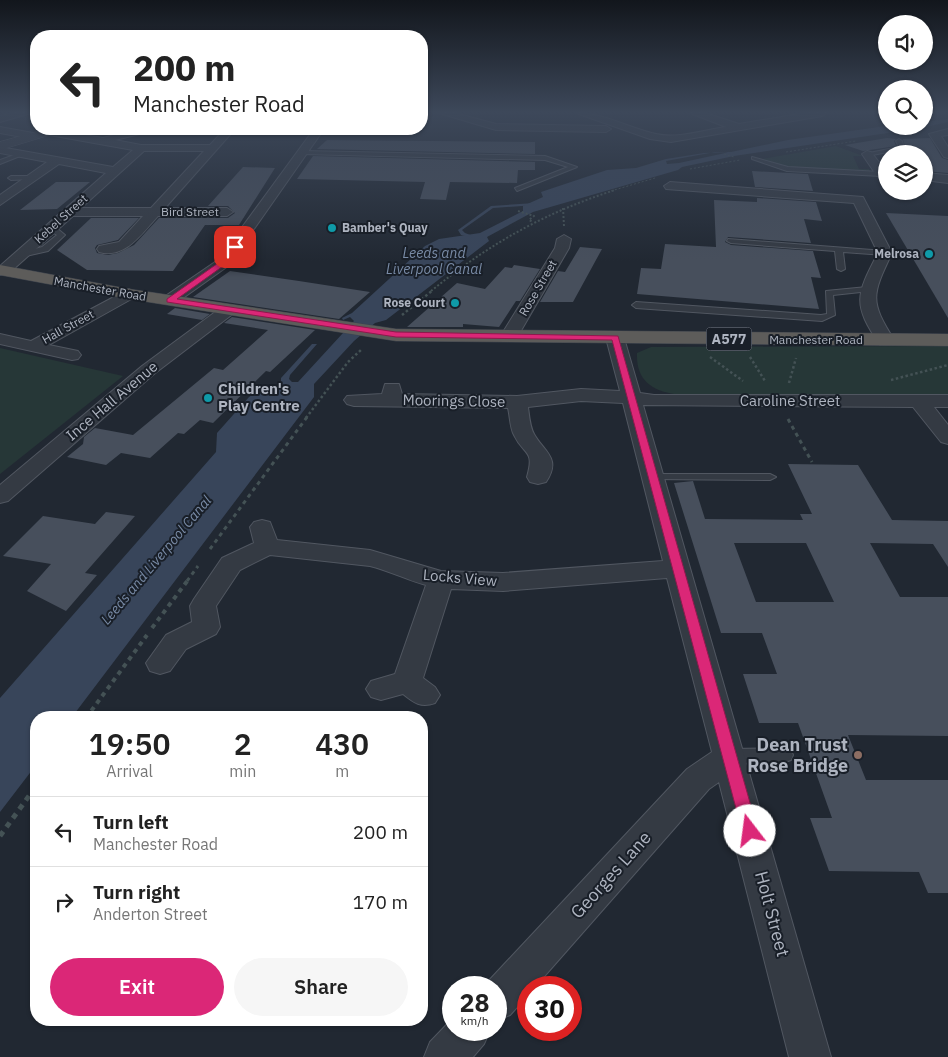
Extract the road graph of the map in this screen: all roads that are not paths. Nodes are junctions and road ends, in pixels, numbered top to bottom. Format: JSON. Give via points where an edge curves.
{"nodes":[{"id":1,"x":54,"y":162,"type":"edge"},
{"id":2,"x":69,"y":162,"type":"edge"},
{"id":3,"x":125,"y":162,"type":"edge"},
{"id":4,"x":199,"y":162,"type":"edge"},
{"id":5,"x":295,"y":162,"type":"edge"},
{"id":6,"x":561,"y":162,"type":"edge"},
{"id":7,"x":767,"y":162,"type":"edge"},
{"id":8,"x":115,"y":171,"type":"junction"},
{"id":9,"x":878,"y":174,"type":"edge"},
{"id":10,"x":933,"y":177,"type":"edge"},
{"id":11,"x":11,"y":178,"type":"dead end"},
{"id":12,"x":31,"y":178,"type":"junction"},
{"id":13,"x":948,"y":178,"type":"edge"},
{"id":14,"x":666,"y":181,"type":"road end"},
{"id":15,"x":517,"y":189,"type":"dead end"},
{"id":16,"x":0,"y":201,"type":"edge"},
{"id":17,"x":70,"y":212,"type":"junction"},
{"id":18,"x":153,"y":212,"type":"junction"},
{"id":19,"x":227,"y":212,"type":"dead end"},
{"id":20,"x":564,"y":239,"type":"dead end"},
{"id":21,"x":731,"y":241,"type":"dead end"},
{"id":22,"x":104,"y":250,"type":"dead end"},
{"id":23,"x":839,"y":250,"type":"junction"},
{"id":24,"x":885,"y":253,"type":"junction"},
{"id":25,"x":841,"y":269,"type":"dead end"},
{"id":26,"x":1,"y":270,"type":"edge"},
{"id":27,"x":866,"y":290,"type":"junction"},
{"id":28,"x":129,"y":294,"type":"junction"},
{"id":29,"x":170,"y":300,"type":"junction"},
{"id":30,"x":636,"y":306,"type":"dead end"},
{"id":31,"x":228,"y":310,"type":"junction"},
{"id":32,"x":509,"y":337,"type":"junction"},
{"id":33,"x":615,"y":338,"type":"junction"},
{"id":34,"x":0,"y":339,"type":"edge"},
{"id":35,"x":948,"y":340,"type":"edge"},
{"id":36,"x":886,"y":341,"type":"junction"},
{"id":37,"x":34,"y":346,"type":"junction"},
{"id":38,"x":72,"y":355,"type":"dead end"},
{"id":39,"x":631,"y":398,"type":"junction"},
{"id":40,"x":354,"y":400,"type":"dead end"},
{"id":41,"x":919,"y":401,"type":"junction"},
{"id":42,"x":948,"y":401,"type":"edge"},
{"id":43,"x":517,"y":402,"type":"junction"},
{"id":44,"x":948,"y":438,"type":"edge"},
{"id":45,"x":653,"y":477,"type":"junction"},
{"id":46,"x":770,"y":477,"type":"dead end"},
{"id":47,"x":529,"y":481,"type":"dead end"},
{"id":48,"x":0,"y":496,"type":"edge"},
{"id":49,"x":677,"y":569,"type":"junction"},
{"id":50,"x":442,"y":580,"type":"junction"},
{"id":51,"x":160,"y":663,"type":"dead end"},
{"id":52,"x":404,"y":689,"type":"dead end"},
{"id":53,"x":785,"y":755,"type":"dead end"},
{"id":54,"x":730,"y":756,"type":"junction"},
{"id":55,"x":507,"y":989,"type":"edge"},
{"id":56,"x":460,"y":1041,"type":"edge"},
{"id":57,"x":445,"y":1057,"type":"edge"},
{"id":58,"x":810,"y":1057,"type":"edge"}],
"edges":[{"from":1,"to":12,"type":"street"},
{"from":2,"to":8,"type":"street"},
{"from":3,"to":8,"type":"street","name":"Kebel Street"},
{"from":4,"to":18,"type":"street","name":"Bird Street"},
{"from":5,"to":29,"type":"street","via":[[223,263]]},
{"from":6,"to":15,"type":"lane","via":[[574,166]]},
{"from":7,"to":9,"type":"lane","via":[[787,169]]},
{"from":8,"to":17,"type":"street","name":"Kebel Street"},
{"from":10,"to":13,"type":"street"},
{"from":11,"to":12,"type":"lane"},
{"from":12,"to":16,"type":"street"},
{"from":14,"to":24,"type":"street","via":[[859,200]]},
{"from":17,"to":18,"type":"street","name":"Bird Street"},
{"from":17,"to":26,"type":"street","name":"Kebel Street"},
{"from":18,"to":19,"type":"street","name":"Bird Street"},
{"from":18,"to":22,"type":"street","via":[[130,247]]},
{"from":20,"to":32,"type":"street","name":"Rose Street","via":[[562,248]]},
{"from":21,"to":23,"type":"lane"},
{"from":23,"to":24,"type":"lane"},
{"from":23,"to":25,"type":"lane"},
{"from":24,"to":27,"type":"street"},
{"from":26,"to":28,"type":"highway","name":"Manchester Road","number":"A577"},
{"from":27,"to":30,"type":"lane","via":[[830,293],[831,315],[822,318]]},
{"from":27,"to":36,"type":"street","via":[[868,313]]},
{"from":28,"to":29,"type":"highway","name":"Manchester Road","number":"A577"},
{"from":28,"to":37,"type":"street","name":"Hall Street"},
{"from":29,"to":31,"type":"highway","name":"Manchester Road","number":"A577"},
{"from":31,"to":32,"type":"highway","name":"Manchester Road","number":"A577","via":[[330,326],[369,340]]},
{"from":31,"to":48,"type":"street","name":"Ince Hall Avenue","via":[[148,370]]},
{"from":32,"to":33,"type":"highway","name":"Manchester Road","number":"A577"},
{"from":33,"to":36,"type":"highway","name":"Manchester Road","number":"A577"},
{"from":33,"to":39,"type":"street","name":"Holt Street"},
{"from":34,"to":37,"type":"street"},
{"from":35,"to":36,"type":"highway","name":"Manchester Road","number":"A577"},
{"from":37,"to":38,"type":"street"},
{"from":39,"to":41,"type":"street","name":"Caroline Street","via":[[654,401]]},
{"from":39,"to":43,"type":"street","name":"Moorings Close","via":[[581,395]]},
{"from":39,"to":45,"type":"street","name":"Holt Street"},
{"from":40,"to":43,"type":"street","name":"Moorings Close","via":[[392,394]]},
{"from":41,"to":42,"type":"street","name":"Caroline Street"},
{"from":41,"to":44,"type":"street"},
{"from":43,"to":47,"type":"street","name":"Moorings Close","via":[[520,426],[542,462]]},
{"from":45,"to":46,"type":"lane"},
{"from":45,"to":49,"type":"street","name":"Holt Street"},
{"from":49,"to":50,"type":"street","name":"Locks View","via":[[503,582]]},
{"from":49,"to":54,"type":"street","name":"Holt Street"},
{"from":50,"to":51,"type":"street","name":"Locks View","via":[[411,573],[391,563],[264,537],[231,564],[203,606],[206,627],[176,642]]},
{"from":50,"to":52,"type":"street"},
{"from":53,"to":54,"type":"lane"},
{"from":54,"to":55,"type":"street","name":"Georges Lane","via":[[698,779]]},
{"from":54,"to":58,"type":"street","name":"Holt Street"},
{"from":56,"to":57,"type":"street"}]}
